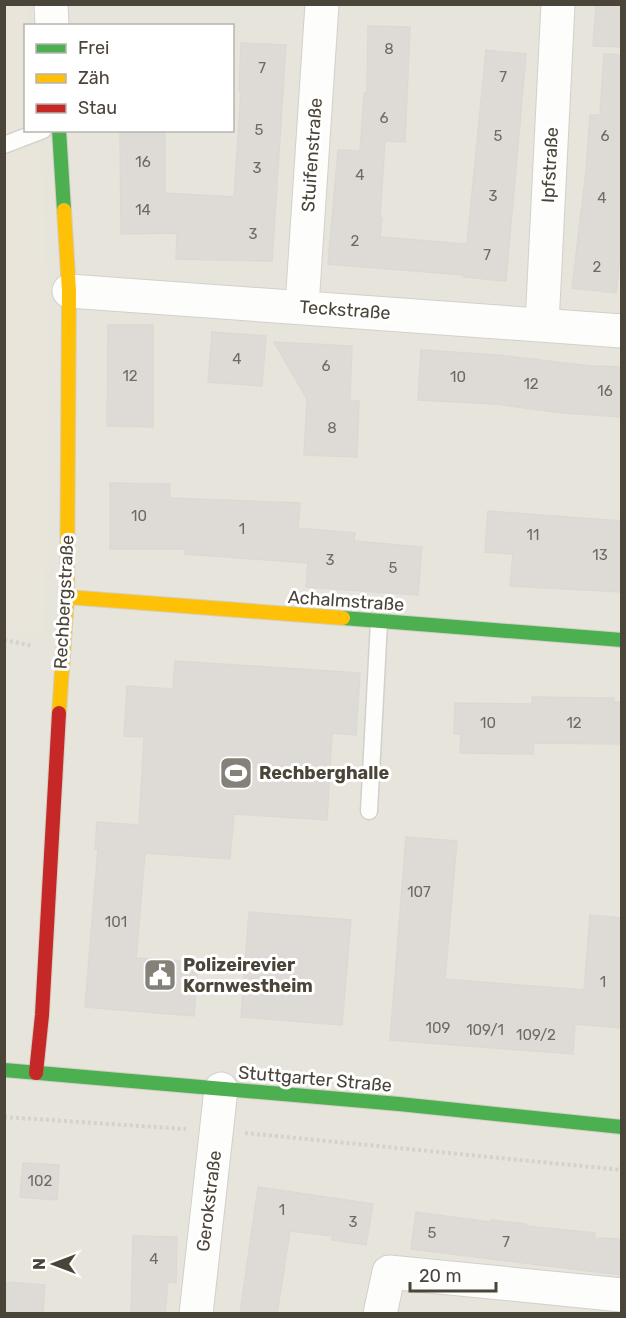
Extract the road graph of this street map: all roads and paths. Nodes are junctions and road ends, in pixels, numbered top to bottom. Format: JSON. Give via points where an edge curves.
{"nodes":[{"id":1,"x":51,"y":4,"type":"edge"},
{"id":2,"x":322,"y":4,"type":"edge"},
{"id":3,"x":558,"y":4,"type":"edge"},
{"id":4,"x":52,"y":24,"type":"edge"},
{"id":5,"x":38,"y":132,"type":"edge"},
{"id":6,"x":59,"y":132,"type":"edge"},
{"id":7,"x":4,"y":145,"type":"edge"},
{"id":8,"x":69,"y":291,"type":"junction"},
{"id":9,"x":303,"y":306,"type":"junction"},
{"id":10,"x":542,"y":326,"type":"junction"},
{"id":11,"x":621,"y":331,"type":"edge"},
{"id":12,"x":67,"y":597,"type":"junction"},
{"id":13,"x":379,"y":622,"type":"junction"},
{"id":14,"x":621,"y":640,"type":"edge"},
{"id":15,"x":369,"y":811,"type":"dead end"},
{"id":16,"x":4,"y":1070,"type":"edge"},
{"id":17,"x":36,"y":1073,"type":"junction"},
{"id":18,"x":221,"y":1089,"type":"junction"},
{"id":19,"x":4,"y":1118,"type":"edge"},
{"id":20,"x":621,"y":1127,"type":"edge"},
{"id":21,"x":217,"y":1131,"type":"junction"},
{"id":22,"x":621,"y":1170,"type":"edge"},
{"id":23,"x":621,"y":1295,"type":"edge"},
{"id":24,"x":196,"y":1314,"type":"edge"},
{"id":25,"x":380,"y":1314,"type":"edge"}],
"edges":[{"from":1,"to":4,"type":"street"},
{"from":2,"to":9,"type":"street","name":"Stuifenstraße"},
{"from":3,"to":10,"type":"street","name":"Ipfstraße"},
{"from":5,"to":7,"type":"lane"},
{"from":6,"to":8,"type":"street","name":"Rechbergstraße"},
{"from":8,"to":9,"type":"street","name":"Teckstraße"},
{"from":8,"to":12,"type":"street","name":"Rechbergstraße"},
{"from":9,"to":10,"type":"street","name":"Teckstraße"},
{"from":10,"to":11,"type":"street","name":"Teckstraße"},
{"from":12,"to":13,"type":"street","name":"Achalmstraße"},
{"from":12,"to":17,"type":"street","name":"Rechbergstraße"},
{"from":13,"to":14,"type":"street","name":"Achalmstraße"},
{"from":13,"to":15,"type":"lane"},
{"from":16,"to":17,"type":"street","name":"Stuttgarter Straße"},
{"from":17,"to":18,"type":"street","name":"Stuttgarter Straße"},
{"from":18,"to":20,"type":"street","name":"Stuttgarter Straße"},
{"from":18,"to":21,"type":"street","name":"Gerokstraße"},
{"from":19,"to":21,"type":"path"},
{"from":21,"to":22,"type":"path"},
{"from":21,"to":24,"type":"street","name":"Gerokstraße"},
{"from":23,"to":25,"type":"street","via":[[389,1272]]}]}
